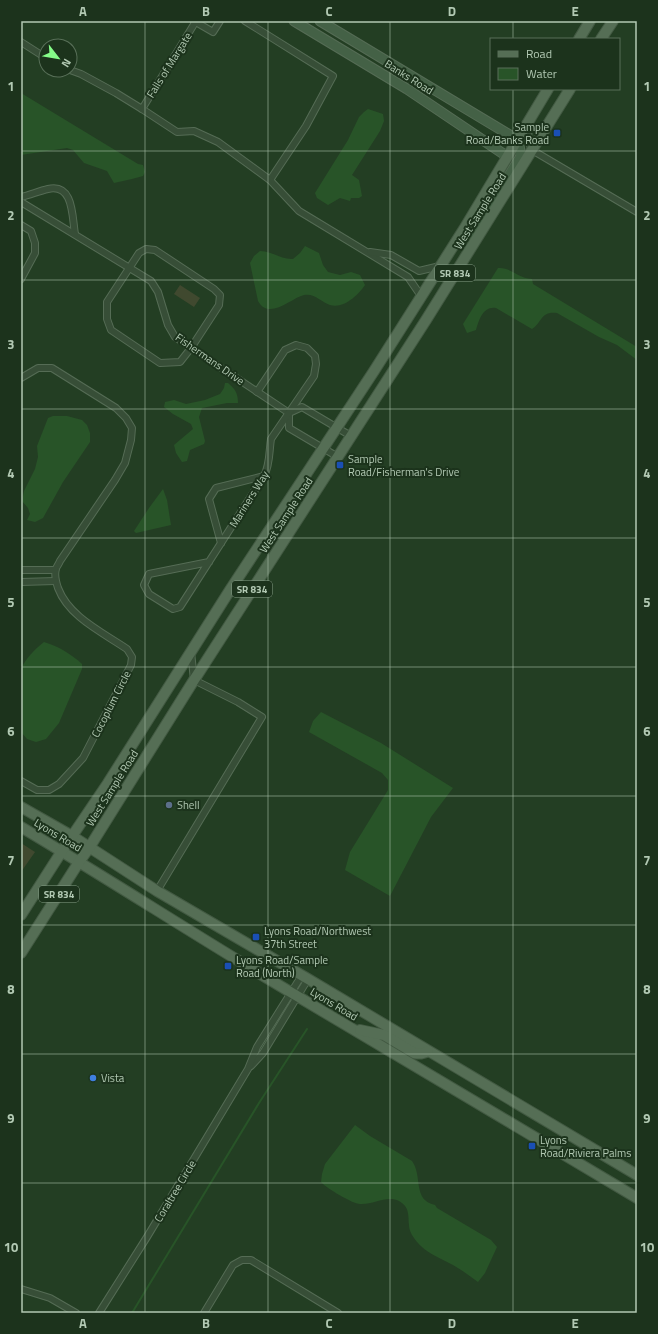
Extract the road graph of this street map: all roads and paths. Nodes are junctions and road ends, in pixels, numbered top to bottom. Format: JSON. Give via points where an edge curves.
{"nodes":[{"id":1,"x":195,"y":21,"type":"edge"},
{"id":2,"x":220,"y":21,"type":"edge"},
{"id":3,"x":245,"y":21,"type":"edge"},
{"id":4,"x":294,"y":21,"type":"edge"},
{"id":5,"x":320,"y":21,"type":"edge"},
{"id":6,"x":590,"y":21,"type":"edge"},
{"id":7,"x":612,"y":21,"type":"edge"},
{"id":8,"x":580,"y":38,"type":"edge"},
{"id":9,"x":602,"y":38,"type":"edge"},
{"id":10,"x":21,"y":42,"type":"edge"},
{"id":11,"x":38,"y":53,"type":"edge"},
{"id":12,"x":78,"y":73,"type":"edge"},
{"id":13,"x":547,"y":90,"type":"edge"},
{"id":14,"x":569,"y":90,"type":"edge"},
{"id":15,"x":142,"y":109,"type":"junction"},
{"id":16,"x":530,"y":119,"type":"junction"},
{"id":17,"x":518,"y":140,"type":"junction"},
{"id":18,"x":532,"y":150,"type":"junction"},
{"id":19,"x":508,"y":156,"type":"junction"},
{"id":20,"x":270,"y":180,"type":"junction"},
{"id":21,"x":21,"y":198,"type":"edge"},
{"id":22,"x":21,"y":202,"type":"edge"},
{"id":23,"x":637,"y":212,"type":"edge"},
{"id":24,"x":21,"y":225,"type":"edge"},
{"id":25,"x":75,"y":234,"type":"junction"},
{"id":26,"x":472,"y":246,"type":"junction"},
{"id":27,"x":367,"y":251,"type":"junction"},
{"id":28,"x":440,"y":266,"type":"junction"},
{"id":29,"x":129,"y":267,"type":"junction"},
{"id":30,"x":21,"y":279,"type":"edge"},
{"id":31,"x":421,"y":296,"type":"junction"},
{"id":32,"x":191,"y":348,"type":"junction"},
{"id":33,"x":21,"y":378,"type":"edge"},
{"id":34,"x":257,"y":392,"type":"junction"},
{"id":35,"x":288,"y":413,"type":"junction"},
{"id":36,"x":337,"y":428,"type":"junction"},
{"id":37,"x":351,"y":436,"type":"junction"},
{"id":38,"x":323,"y":449,"type":"junction"},
{"id":39,"x":338,"y":457,"type":"junction"},
{"id":40,"x":264,"y":476,"type":"junction"},
{"id":41,"x":221,"y":543,"type":"junction"},
{"id":42,"x":209,"y":562,"type":"junction"},
{"id":43,"x":21,"y":570,"type":"edge"},
{"id":44,"x":55,"y":570,"type":"junction"},
{"id":45,"x":55,"y":581,"type":"junction"},
{"id":46,"x":21,"y":582,"type":"edge"},
{"id":47,"x":190,"y":651,"type":"junction"},
{"id":48,"x":194,"y":680,"type":"junction"},
{"id":49,"x":21,"y":781,"type":"edge"},
{"id":50,"x":21,"y":807,"type":"edge"},
{"id":51,"x":21,"y":827,"type":"edge"},
{"id":52,"x":72,"y":836,"type":"junction"},
{"id":53,"x":89,"y":848,"type":"junction"},
{"id":54,"x":62,"y":851,"type":"junction"},
{"id":55,"x":79,"y":862,"type":"junction"},
{"id":56,"x":157,"y":891,"type":"junction"},
{"id":57,"x":21,"y":915,"type":"edge"},
{"id":58,"x":21,"y":953,"type":"edge"},
{"id":59,"x":305,"y":977,"type":"junction"},
{"id":60,"x":295,"y":995,"type":"junction"},
{"id":61,"x":350,"y":1028,"type":"junction"},
{"id":62,"x":428,"y":1051,"type":"junction"},
{"id":63,"x":637,"y":1175,"type":"edge"},
{"id":64,"x":637,"y":1198,"type":"edge"},
{"id":65,"x":21,"y":1289,"type":"edge"},
{"id":66,"x":76,"y":1313,"type":"edge"},
{"id":67,"x":99,"y":1313,"type":"edge"},
{"id":68,"x":204,"y":1313,"type":"edge"},
{"id":69,"x":338,"y":1313,"type":"edge"}],
"edges":[{"from":1,"to":2,"type":"street","via":[[213,32]]},
{"from":1,"to":15,"type":"street","name":"Falls of Margate"},
{"from":3,"to":20,"type":"street","via":[[333,76],[306,126]]},
{"from":4,"to":19,"type":"street","name":"Banks Road","via":[[407,89]]},
{"from":5,"to":17,"type":"street","name":"Banks Road"},
{"from":6,"to":8,"type":"main road"},
{"from":7,"to":9,"type":"main road"},
{"from":10,"to":11,"type":"street"},
{"from":12,"to":15,"type":"street"},
{"from":13,"to":16,"type":"main road","name":"West Sample Road","number":"SR 834"},
{"from":14,"to":18,"type":"main road","name":"West Sample Road","number":"SR 834"},
{"from":15,"to":20,"type":"street","via":[[177,132],[194,131],[218,142]]},
{"from":16,"to":17,"type":"main road","name":"West Sample Road","number":"SR 834"},
{"from":16,"to":18,"type":"street","via":[[528,135]]},
{"from":17,"to":19,"type":"main road","name":"West Sample Road","number":"SR 834"},
{"from":17,"to":26,"type":"street","via":[[521,156],[480,222]]},
{"from":18,"to":23,"type":"street"},
{"from":18,"to":26,"type":"main road","name":"West Sample Road","number":"SR 834"},
{"from":19,"to":28,"type":"main road","name":"West Sample Road","number":"SR 834"},
{"from":20,"to":27,"type":"street","via":[[299,211]]},
{"from":21,"to":25,"type":"street","via":[[49,188],[64,191],[69,198]]},
{"from":22,"to":25,"type":"street","name":"Fishermans Drive"},
{"from":24,"to":30,"type":"street","via":[[31,231],[35,243],[35,253]]},
{"from":25,"to":29,"type":"street","name":"Fishermans Drive"},
{"from":26,"to":37,"type":"main road","name":"West Sample Road","number":"SR 834"},
{"from":27,"to":28,"type":"street","via":[[391,255],[420,270]]},
{"from":27,"to":31,"type":"street","via":[[408,277]]},
{"from":28,"to":31,"type":"main road","name":"West Sample Road","number":"SR 834"},
{"from":29,"to":32,"type":"street","name":"Fishermans Drive","via":[[151,281],[158,292],[168,325],[175,338]]},
{"from":29,"to":32,"type":"street","via":[[107,302],[107,320],[111,330],[160,363],[180,362]]},
{"from":29,"to":32,"type":"street","via":[[142,251],[155,250],[220,295],[219,305]]},
{"from":31,"to":36,"type":"main road","name":"West Sample Road","number":"SR 834"},
{"from":32,"to":34,"type":"street","name":"Fishermans Drive"},
{"from":33,"to":44,"type":"street","via":[[38,368],[52,368],[116,408],[132,428],[125,463],[116,480]]},
{"from":34,"to":35,"type":"street","name":"Fishermans Drive"},
{"from":34,"to":35,"type":"street","name":"Mariners Way","via":[[285,350],[296,345],[307,348],[315,356],[314,376]]},
{"from":35,"to":36,"type":"street","via":[[302,407]]},
{"from":35,"to":38,"type":"street","via":[[289,428]]},
{"from":35,"to":40,"type":"street","name":"Mariners Way","via":[[271,439],[268,468]]},
{"from":36,"to":37,"type":"street"},
{"from":36,"to":38,"type":"main road","name":"West Sample Road","number":"SR 834"},
{"from":37,"to":39,"type":"main road","name":"West Sample Road","number":"SR 834"},
{"from":38,"to":39,"type":"street"},
{"from":38,"to":47,"type":"main road","name":"West Sample Road","number":"SR 834"},
{"from":39,"to":48,"type":"main road","name":"West Sample Road","number":"SR 834"},
{"from":40,"to":41,"type":"street","name":"Mariners Way"},
{"from":40,"to":41,"type":"street","via":[[216,488],[209,499]]},
{"from":41,"to":42,"type":"street","name":"Mariners Way"},
{"from":42,"to":42,"type":"street","name":"Mariners Way","via":[[149,574],[144,585],[149,594],[173,609],[180,607]]},
{"from":43,"to":44,"type":"street"},
{"from":44,"to":45,"type":"street","name":"Cocoplum Circle"},
{"from":45,"to":46,"type":"street"},
{"from":45,"to":49,"type":"street","name":"Cocoplum Circle","via":[[61,595],[76,615],[127,649],[132,657],[131,665],[83,758],[59,784],[49,790],[37,790]]},
{"from":47,"to":48,"type":"street"},
{"from":47,"to":52,"type":"main road","name":"West Sample Road","number":"SR 834"},
{"from":48,"to":53,"type":"main road","name":"West Sample Road","number":"SR 834"},
{"from":48,"to":56,"type":"street","via":[[262,717]]},
{"from":50,"to":52,"type":"main road","name":"Lyons Road"},
{"from":51,"to":54,"type":"main road","name":"Lyons Road"},
{"from":52,"to":53,"type":"main road","name":"Lyons Road"},
{"from":52,"to":54,"type":"main road","name":"West Sample Road","number":"SR 834"},
{"from":53,"to":55,"type":"main road","name":"West Sample Road","number":"SR 834"},
{"from":53,"to":56,"type":"main road","name":"Lyons Road"},
{"from":54,"to":55,"type":"main road","name":"Lyons Road"},
{"from":54,"to":57,"type":"main road","name":"West Sample Road","number":"SR 834"},
{"from":55,"to":58,"type":"main road","name":"West Sample Road","number":"SR 834"},
{"from":55,"to":60,"type":"main road","name":"Lyons Road"},
{"from":56,"to":59,"type":"main road","name":"Lyons Road"},
{"from":59,"to":60,"type":"street","name":"Coraltree Circle"},
{"from":59,"to":62,"type":"main road","name":"Lyons Road"},
{"from":60,"to":61,"type":"main road","name":"Lyons Road"},
{"from":60,"to":67,"type":"street","name":"Coraltree Circle","via":[[263,1053],[248,1069]]},
{"from":61,"to":62,"type":"main road","via":[[384,1035],[414,1053]]},
{"from":61,"to":64,"type":"main road","name":"Lyons Road"},
{"from":62,"to":63,"type":"main road","name":"Lyons Road"},
{"from":65,"to":66,"type":"street","via":[[50,1298]]},
{"from":68,"to":69,"type":"street","via":[[233,1265],[242,1260],[251,1260]]}]}
